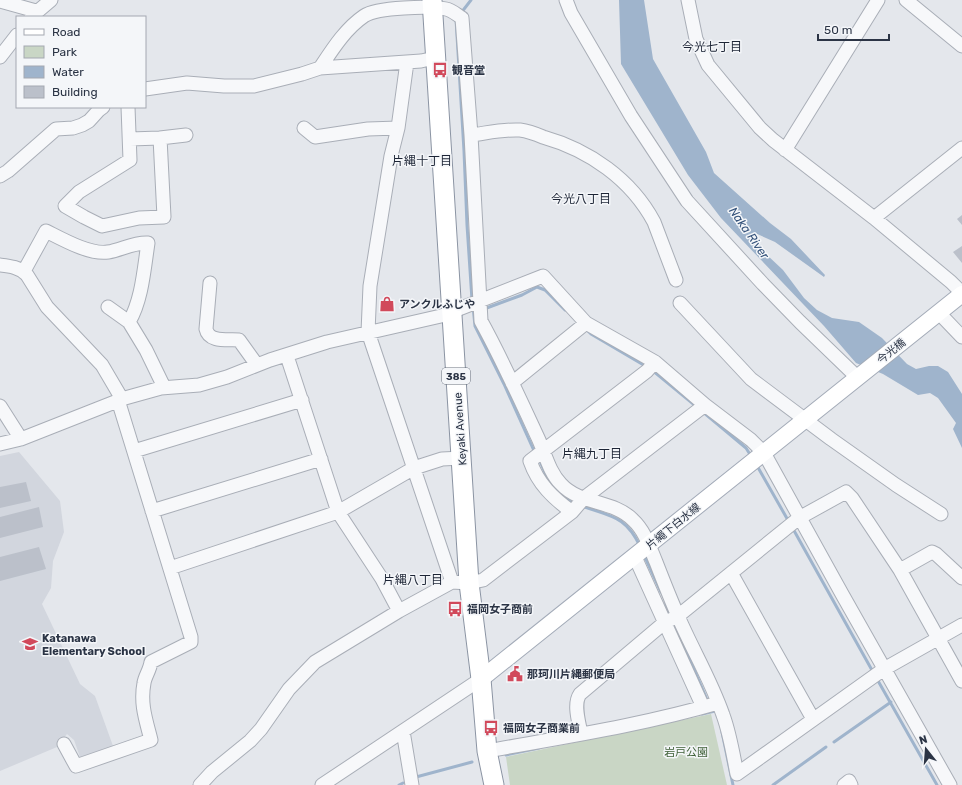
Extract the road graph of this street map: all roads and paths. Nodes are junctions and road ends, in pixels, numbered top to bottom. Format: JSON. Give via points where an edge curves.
{"nodes":[{"id":1,"x":51,"y":0,"type":"edge"},
{"id":2,"x":566,"y":0,"type":"edge"},
{"id":3,"x":688,"y":0,"type":"edge"},
{"id":4,"x":878,"y":0,"type":"edge"},
{"id":5,"x":906,"y":0,"type":"edge"},
{"id":6,"x":0,"y":1,"type":"edge"},
{"id":7,"x":437,"y":6,"type":"edge"},
{"id":8,"x":34,"y":14,"type":"edge"},
{"id":9,"x":15,"y":42,"type":"edge"},
{"id":10,"x":962,"y":46,"type":"edge"},
{"id":11,"x":0,"y":57,"type":"edge"},
{"id":12,"x":435,"y":58,"type":"junction"},
{"id":13,"x":407,"y":62,"type":"junction"},
{"id":14,"x":320,"y":68,"type":"junction"},
{"id":15,"x":146,"y":89,"type":"edge"},
{"id":16,"x":102,"y":108,"type":"edge"},
{"id":17,"x":128,"y":108,"type":"edge"},
{"id":18,"x":304,"y":128,"type":"dead end"},
{"id":19,"x":398,"y":128,"type":"junction"},
{"id":20,"x":186,"y":135,"type":"dead end"},
{"id":21,"x":471,"y":135,"type":"junction"},
{"id":22,"x":160,"y":138,"type":"junction"},
{"id":23,"x":130,"y":139,"type":"junction"},
{"id":24,"x":962,"y":148,"type":"edge"},
{"id":25,"x":785,"y":150,"type":"junction"},
{"id":26,"x":0,"y":176,"type":"edge"},
{"id":27,"x":874,"y":218,"type":"junction"},
{"id":28,"x":0,"y":265,"type":"edge"},
{"id":29,"x":24,"y":271,"type":"junction"},
{"id":30,"x":676,"y":280,"type":"dead end"},
{"id":31,"x":210,"y":282,"type":"dead end"},
{"id":32,"x":962,"y":294,"type":"edge"},
{"id":33,"x":481,"y":302,"type":"junction"},
{"id":34,"x":680,"y":304,"type":"dead end"},
{"id":35,"x":108,"y":307,"type":"dead end"},
{"id":36,"x":460,"y":309,"type":"junction"},
{"id":37,"x":939,"y":313,"type":"junction"},
{"id":38,"x":129,"y":322,"type":"junction"},
{"id":39,"x":586,"y":323,"type":"junction"},
{"id":40,"x":368,"y":332,"type":"junction"},
{"id":41,"x":962,"y":337,"type":"edge"},
{"id":42,"x":288,"y":356,"type":"junction"},
{"id":43,"x":655,"y":362,"type":"junction"},
{"id":44,"x":257,"y":365,"type":"junction"},
{"id":45,"x":861,"y":376,"type":"junction"},
{"id":46,"x":512,"y":383,"type":"junction"},
{"id":47,"x":164,"y":387,"type":"junction"},
{"id":48,"x":120,"y":399,"type":"junction"},
{"id":49,"x":302,"y":400,"type":"junction"},
{"id":50,"x":705,"y":405,"type":"junction"},
{"id":51,"x":0,"y":406,"type":"edge"},
{"id":52,"x":805,"y":420,"type":"junction"},
{"id":53,"x":21,"y":439,"type":"junction"},
{"id":54,"x":0,"y":444,"type":"edge"},
{"id":55,"x":134,"y":451,"type":"junction"},
{"id":56,"x":543,"y":451,"type":"junction"},
{"id":57,"x":764,"y":453,"type":"junction"},
{"id":58,"x":462,"y":458,"type":"junction"},
{"id":59,"x":321,"y":459,"type":"junction"},
{"id":60,"x":414,"y":468,"type":"junction"},
{"id":61,"x":584,"y":498,"type":"junction"},
{"id":62,"x":152,"y":511,"type":"junction"},
{"id":63,"x":338,"y":512,"type":"junction"},
{"id":64,"x":572,"y":512,"type":"junction"},
{"id":65,"x":941,"y":514,"type":"dead end"},
{"id":66,"x":799,"y":518,"type":"junction"},
{"id":67,"x":649,"y":544,"type":"junction"},
{"id":68,"x":635,"y":557,"type":"junction"},
{"id":69,"x":170,"y":568,"type":"junction"},
{"id":70,"x":900,"y":570,"type":"junction"},
{"id":71,"x":731,"y":573,"type":"junction"},
{"id":72,"x":962,"y":578,"type":"edge"},
{"id":73,"x":461,"y":583,"type":"junction"},
{"id":74,"x":399,"y":611,"type":"junction"},
{"id":75,"x":678,"y":616,"type":"junction"},
{"id":76,"x":664,"y":623,"type":"junction"},
{"id":77,"x":962,"y":625,"type":"edge"},
{"id":78,"x":938,"y":638,"type":"junction"},
{"id":79,"x":884,"y":669,"type":"junction"},
{"id":80,"x":481,"y":679,"type":"junction"},
{"id":81,"x":962,"y":681,"type":"edge"},
{"id":82,"x":718,"y":703,"type":"junction"},
{"id":83,"x":703,"y":707,"type":"junction"},
{"id":84,"x":814,"y":719,"type":"junction"},
{"id":85,"x":402,"y":731,"type":"junction"},
{"id":86,"x":581,"y":734,"type":"junction"},
{"id":87,"x":64,"y":744,"type":"dead end"},
{"id":88,"x":487,"y":751,"type":"junction"},
{"id":89,"x":200,"y":785,"type":"edge"},
{"id":90,"x":322,"y":785,"type":"edge"},
{"id":91,"x":412,"y":785,"type":"edge"},
{"id":92,"x":494,"y":785,"type":"edge"},
{"id":93,"x":844,"y":785,"type":"edge"},
{"id":94,"x":851,"y":785,"type":"edge"},
{"id":95,"x":950,"y":785,"type":"edge"}],
"edges":[{"from":1,"to":8,"type":"street"},
{"from":2,"to":45,"type":"street","via":[[631,116],[687,201],[800,322]]},
{"from":3,"to":25,"type":"street","via":[[696,40],[708,65],[760,128]]},
{"from":4,"to":25,"type":"street"},
{"from":5,"to":10,"type":"street"},
{"from":6,"to":8,"type":"street"},
{"from":7,"to":12,"type":"highway","name":"Keyaki Avenue","number":"385"},
{"from":7,"to":14,"type":"street","via":[[377,11],[364,16],[338,42]]},
{"from":7,"to":21,"type":"street","via":[[462,18]]},
{"from":9,"to":11,"type":"street"},
{"from":12,"to":13,"type":"street"},
{"from":12,"to":36,"type":"highway","name":"Keyaki Avenue","number":"385"},
{"from":13,"to":14,"type":"street"},
{"from":13,"to":19,"type":"street"},
{"from":14,"to":15,"type":"street","via":[[254,86],[187,83]]},
{"from":16,"to":26,"type":"street","via":[[89,121],[68,129],[56,129]]},
{"from":17,"to":23,"type":"street"},
{"from":18,"to":19,"type":"street","via":[[315,137],[368,129]]},
{"from":19,"to":40,"type":"street","via":[[391,156],[370,286]]},
{"from":20,"to":22,"type":"street"},
{"from":21,"to":30,"type":"street","via":[[520,130],[558,141],[611,170],[625,182],[650,214]]},
{"from":21,"to":33,"type":"street"},
{"from":22,"to":23,"type":"street"},
{"from":22,"to":23,"type":"street","via":[[164,217],[139,218],[102,226],[65,206],[79,192],[130,160]]},
{"from":24,"to":27,"type":"street"},
{"from":25,"to":27,"type":"street"},
{"from":27,"to":32,"type":"street"},
{"from":28,"to":29,"type":"street"},
{"from":29,"to":38,"type":"street","via":[[46,231],[99,252],[137,243],[148,244],[138,299]]},
{"from":29,"to":48,"type":"street","via":[[47,307],[102,365]]},
{"from":31,"to":44,"type":"street","via":[[207,332],[215,339],[239,340]]},
{"from":32,"to":37,"type":"main road"},
{"from":33,"to":36,"type":"street"},
{"from":33,"to":39,"type":"street","via":[[543,276]]},
{"from":33,"to":46,"type":"street","via":[[481,322]]},
{"from":34,"to":52,"type":"street","via":[[751,379]]},
{"from":35,"to":38,"type":"street"},
{"from":36,"to":40,"type":"street","via":[[441,316]]},
{"from":36,"to":58,"type":"highway","name":"Keyaki Avenue","number":"385"},
{"from":37,"to":41,"type":"street"},
{"from":37,"to":45,"type":"main road","name":"今光橋"},
{"from":38,"to":47,"type":"street"},
{"from":39,"to":43,"type":"street"},
{"from":39,"to":46,"type":"street"},
{"from":40,"to":42,"type":"street","via":[[327,342]]},
{"from":40,"to":60,"type":"street"},
{"from":42,"to":44,"type":"street"},
{"from":42,"to":49,"type":"street"},
{"from":43,"to":50,"type":"street"},
{"from":43,"to":56,"type":"street","via":[[647,371]]},
{"from":44,"to":47,"type":"street","via":[[199,385]]},
{"from":45,"to":52,"type":"main road","name":"片繩下白水線"},
{"from":46,"to":56,"type":"street"},
{"from":47,"to":48,"type":"street"},
{"from":48,"to":53,"type":"street"},
{"from":48,"to":55,"type":"street"},
{"from":49,"to":55,"type":"street"},
{"from":49,"to":59,"type":"street"},
{"from":50,"to":57,"type":"street"},
{"from":50,"to":61,"type":"street"},
{"from":51,"to":53,"type":"street"},
{"from":52,"to":57,"type":"main road","name":"片繩下白水線"},
{"from":52,"to":65,"type":"street"},
{"from":53,"to":54,"type":"street"},
{"from":55,"to":62,"type":"street"},
{"from":56,"to":61,"type":"street","via":[[561,485]]},
{"from":56,"to":64,"type":"street","via":[[530,461],[533,470],[557,502]]},
{"from":57,"to":66,"type":"street"},
{"from":57,"to":67,"type":"main road","name":"片繩下白水線"},
{"from":58,"to":60,"type":"street","via":[[442,459]]},
{"from":58,"to":73,"type":"highway","name":"Keyaki Avenue","number":"385"},
{"from":59,"to":62,"type":"street"},
{"from":59,"to":63,"type":"street"},
{"from":60,"to":63,"type":"street"},
{"from":60,"to":73,"type":"street"},
{"from":61,"to":64,"type":"street"},
{"from":61,"to":67,"type":"street","via":[[624,513],[637,525]]},
{"from":62,"to":69,"type":"street"},
{"from":63,"to":69,"type":"street"},
{"from":63,"to":74,"type":"street","via":[[382,579]]},
{"from":64,"to":73,"type":"street","via":[[484,580]]},
{"from":66,"to":70,"type":"street","via":[[843,493],[848,494]]},
{"from":66,"to":71,"type":"street"},
{"from":66,"to":79,"type":"street"},
{"from":67,"to":68,"type":"main road","name":"片繩下白水線"},
{"from":67,"to":75,"type":"street"},
{"from":68,"to":76,"type":"street"},
{"from":68,"to":80,"type":"main road","name":"片繩下白水線"},
{"from":69,"to":87,"type":"street","via":[[191,642],[151,662],[142,699],[151,740],[76,766]]},
{"from":70,"to":72,"type":"street","via":[[932,552]]},
{"from":70,"to":78,"type":"street"},
{"from":71,"to":75,"type":"street"},
{"from":71,"to":84,"type":"street"},
{"from":73,"to":74,"type":"street"},
{"from":73,"to":80,"type":"highway","name":"Keyaki Avenue","number":"385"},
{"from":74,"to":89,"type":"street","via":[[315,662],[289,690],[250,741]]},
{"from":75,"to":76,"type":"street"},
{"from":75,"to":82,"type":"street"},
{"from":76,"to":83,"type":"street"},
{"from":76,"to":86,"type":"street","via":[[577,698]]},
{"from":77,"to":78,"type":"street"},
{"from":78,"to":79,"type":"street"},
{"from":78,"to":81,"type":"street"},
{"from":79,"to":84,"type":"street"},
{"from":79,"to":95,"type":"street"},
{"from":80,"to":85,"type":"street"},
{"from":80,"to":88,"type":"highway","name":"Keyaki Avenue","number":"385"},
{"from":82,"to":83,"type":"street"},
{"from":82,"to":84,"type":"street","via":[[728,731],[737,774]]},
{"from":83,"to":86,"type":"street"},
{"from":85,"to":90,"type":"street"},
{"from":85,"to":91,"type":"street"},
{"from":86,"to":88,"type":"street"},
{"from":88,"to":92,"type":"highway","name":"Keyaki Avenue","number":"385"},
{"from":93,"to":94,"type":"street","via":[[849,782]]}]}
